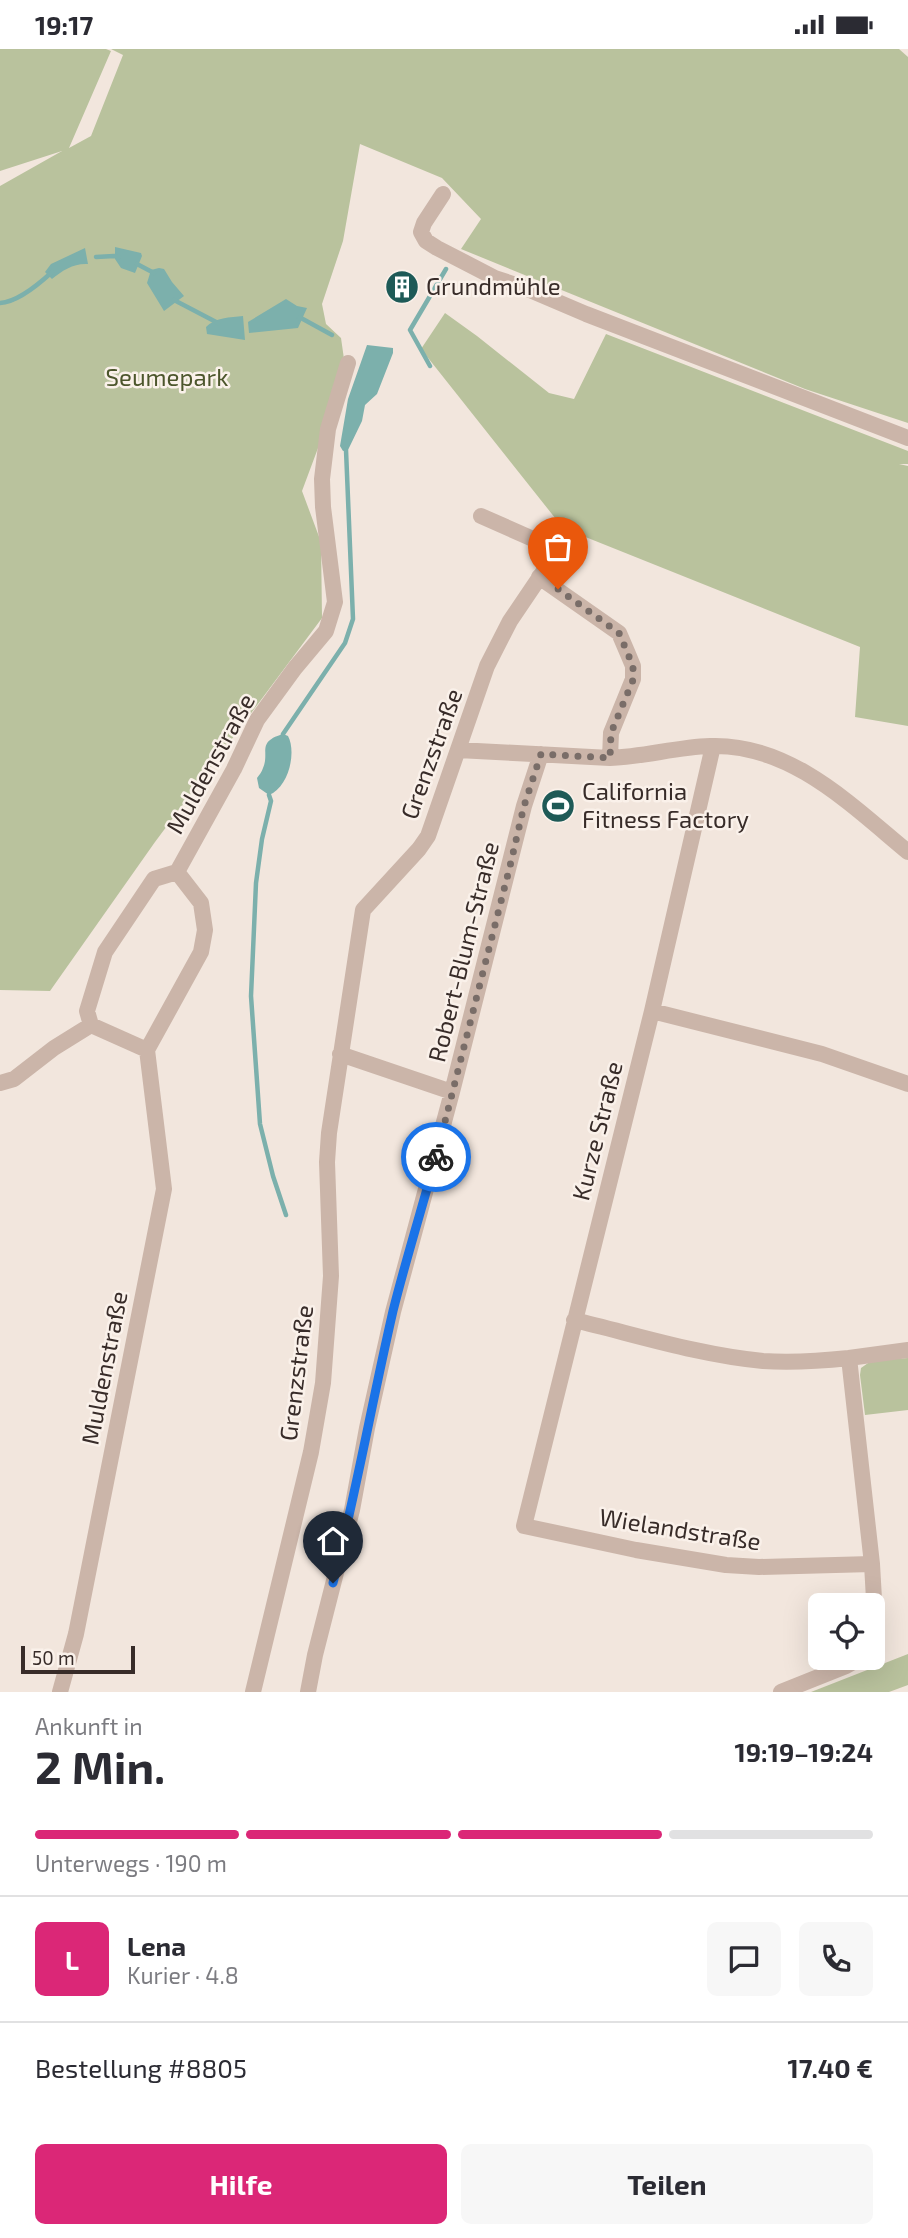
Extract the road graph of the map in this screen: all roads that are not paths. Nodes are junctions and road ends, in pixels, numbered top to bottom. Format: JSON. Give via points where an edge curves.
{"nodes":[{"id":1,"x":443,"y":194,"type":"dead end"},
{"id":2,"x":348,"y":363,"type":"dead end"},
{"id":3,"x":908,"y":438,"type":"edge"},
{"id":4,"x":481,"y":516,"type":"dead end"},
{"id":5,"x":540,"y":577,"type":"junction"},
{"id":6,"x":713,"y":746,"type":"junction"},
{"id":7,"x":458,"y":750,"type":"junction"},
{"id":8,"x":541,"y":754,"type":"junction"},
{"id":9,"x":610,"y":758,"type":"junction"},
{"id":10,"x":908,"y":852,"type":"edge"},
{"id":11,"x":177,"y":872,"type":"junction"},
{"id":12,"x":652,"y":1011,"type":"junction"},
{"id":13,"x":91,"y":1025,"type":"junction"},
{"id":14,"x":147,"y":1051,"type":"junction"},
{"id":15,"x":340,"y":1054,"type":"junction"},
{"id":16,"x":0,"y":1083,"type":"edge"},
{"id":17,"x":908,"y":1084,"type":"edge"},
{"id":18,"x":452,"y":1092,"type":"junction"},
{"id":19,"x":574,"y":1320,"type":"junction"},
{"id":20,"x":908,"y":1350,"type":"edge"},
{"id":21,"x":849,"y":1358,"type":"junction"},
{"id":22,"x":524,"y":1526,"type":"joint"},
{"id":23,"x":872,"y":1564,"type":"junction"},
{"id":24,"x":874,"y":1593,"type":"edge"},
{"id":25,"x":838,"y":1670,"type":"edge"},
{"id":26,"x":60,"y":1692,"type":"edge"},
{"id":27,"x":253,"y":1692,"type":"edge"},
{"id":28,"x":308,"y":1692,"type":"edge"},
{"id":29,"x":781,"y":1692,"type":"edge"}],
"edges":[{"from":1,"to":3,"type":"street","via":[[421,232],[426,241],[452,257],[495,278]]},
{"from":2,"to":11,"type":"street","name":"Muldenstraße","via":[[328,429],[322,479],[335,602],[326,631],[257,720]]},
{"from":4,"to":5,"type":"street","name":"Grenzstraße","via":[[558,549]]},
{"from":5,"to":7,"type":"street","name":"Grenzstraße","via":[[487,666]]},
{"from":5,"to":9,"type":"street","via":[[619,633],[633,666],[633,680],[611,733]]},
{"from":6,"to":9,"type":"street"},
{"from":6,"to":10,"type":"street","via":[[765,754],[791,764]]},
{"from":6,"to":12,"type":"street","name":"Kurze Straße"},
{"from":7,"to":8,"type":"street"},
{"from":7,"to":15,"type":"street","name":"Grenzstraße","via":[[428,835],[363,910]]},
{"from":8,"to":9,"type":"street"},
{"from":8,"to":18,"type":"street","name":"Robert-Blum-Straße"},
{"from":11,"to":13,"type":"street","name":"Muldenstraße","via":[[154,879],[105,951],[87,1011]]},
{"from":11,"to":14,"type":"street","name":"Muldenstraße","via":[[201,903],[205,930],[201,952]]},
{"from":12,"to":17,"type":"street","via":[[822,1054]]},
{"from":12,"to":19,"type":"street","name":"Kurze Straße"},
{"from":13,"to":14,"type":"street"},
{"from":13,"to":16,"type":"street","via":[[14,1079]]},
{"from":14,"to":26,"type":"street","name":"Muldenstraße","via":[[164,1189],[76,1634]]},
{"from":15,"to":18,"type":"street"},
{"from":15,"to":27,"type":"street","name":"Grenzstraße","via":[[327,1162],[331,1276],[323,1383]]},
{"from":18,"to":28,"type":"street","name":"Robert-Blum-Straße","via":[[393,1312]]},
{"from":19,"to":21,"type":"street","via":[[720,1355],[805,1362]]},
{"from":19,"to":22,"type":"street","name":"Kurze Straße"},
{"from":20,"to":21,"type":"street"},
{"from":21,"to":23,"type":"street"},
{"from":22,"to":23,"type":"street","name":"Wielandstraße","via":[[726,1565]]},
{"from":23,"to":24,"type":"street"},
{"from":25,"to":29,"type":"street"}]}
